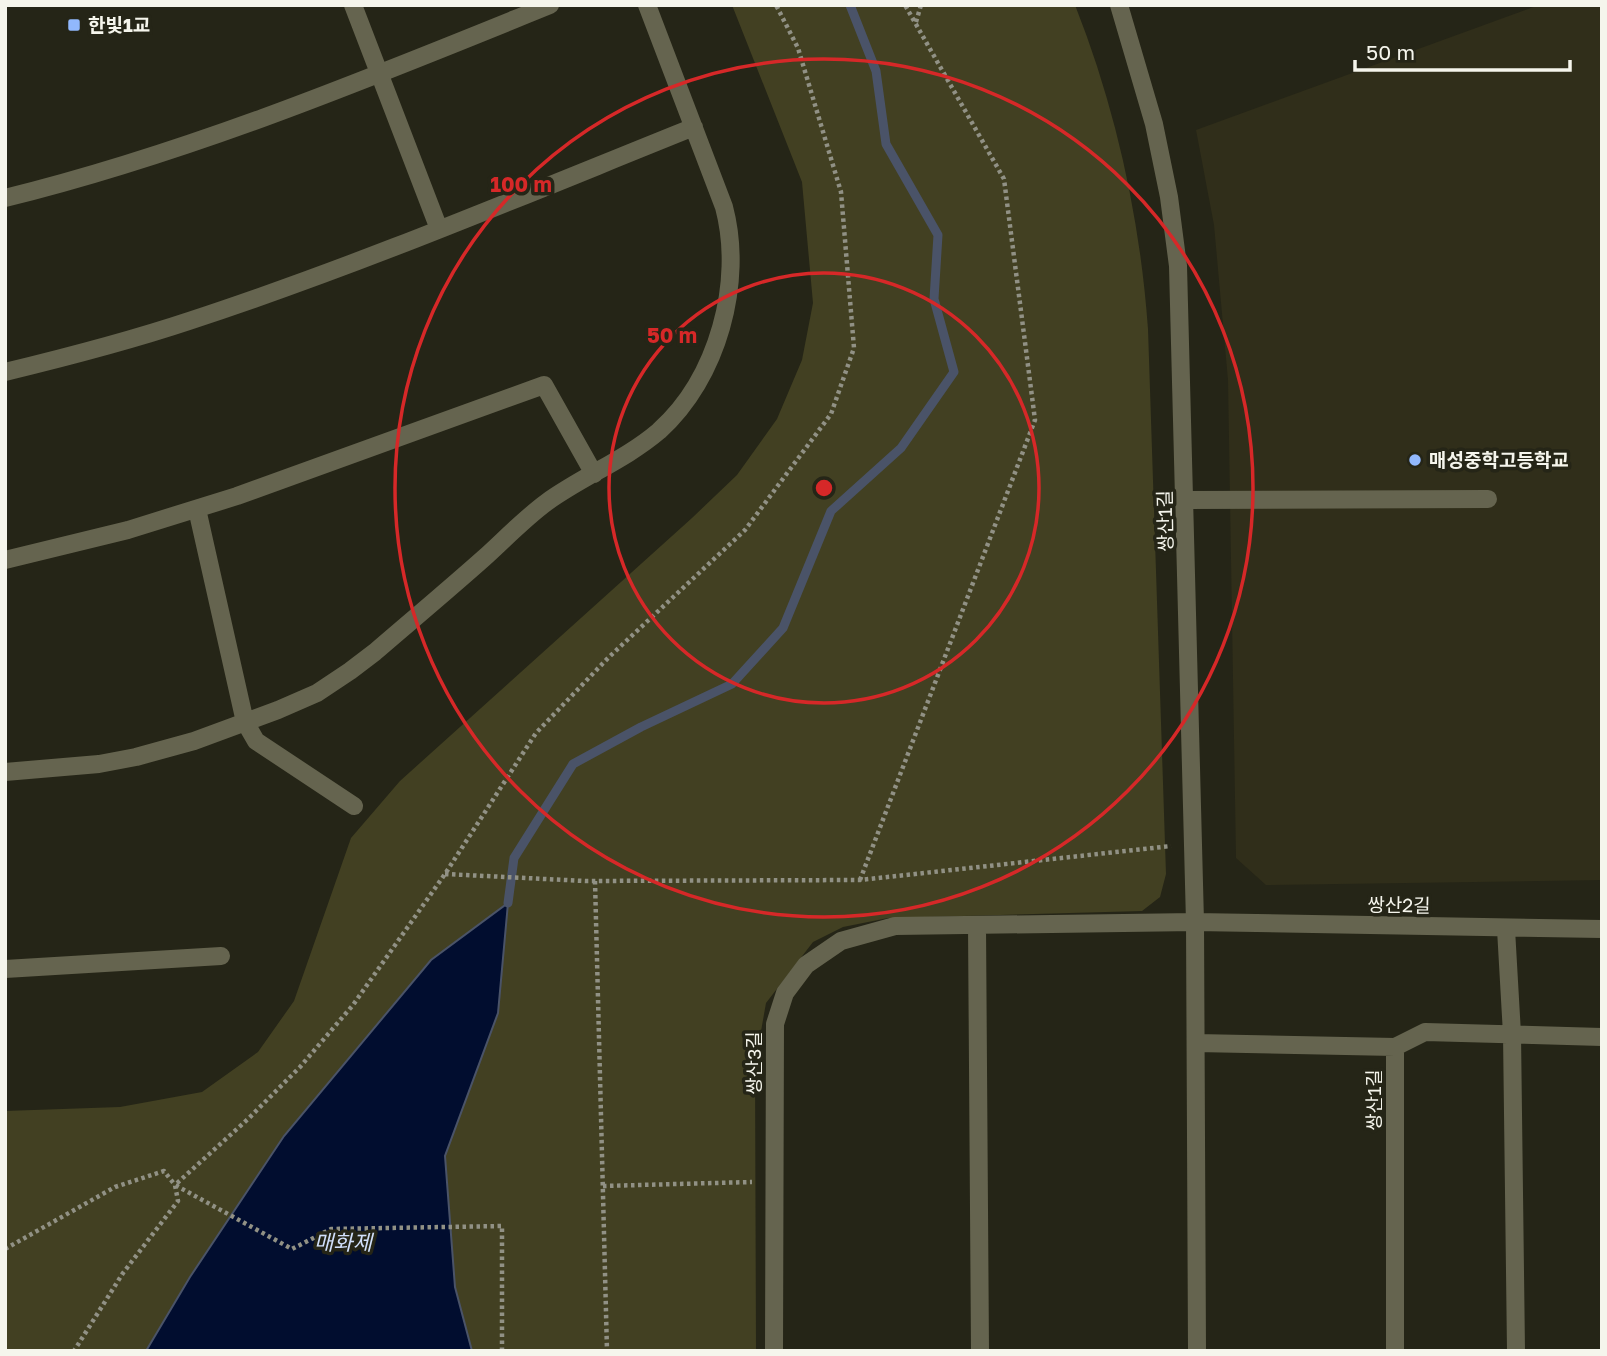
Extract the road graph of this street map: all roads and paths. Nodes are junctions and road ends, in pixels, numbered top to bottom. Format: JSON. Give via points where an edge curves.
{"nodes":[{"id":1,"x":353,"y":5,"type":"edge"},
{"id":2,"x":550,"y":5,"type":"edge"},
{"id":3,"x":647,"y":5,"type":"edge"},
{"id":4,"x":776,"y":5,"type":"edge"},
{"id":5,"x":905,"y":5,"type":"edge"},
{"id":6,"x":921,"y":5,"type":"edge"},
{"id":7,"x":1119,"y":5,"type":"edge"},
{"id":8,"x":916,"y":23,"type":"junction"},
{"id":9,"x":378,"y":73,"type":"junction"},
{"id":10,"x":694,"y":127,"type":"junction"},
{"id":11,"x":5,"y":198,"type":"edge"},
{"id":12,"x":439,"y":229,"type":"junction"},
{"id":13,"x":5,"y":372,"type":"edge"},
{"id":14,"x":594,"y":474,"type":"junction"},
{"id":15,"x":1488,"y":499,"type":"dead end"},
{"id":16,"x":1185,"y":500,"type":"junction"},
{"id":17,"x":197,"y":509,"type":"junction"},
{"id":18,"x":5,"y":560,"type":"edge"},
{"id":19,"x":246,"y":722,"type":"junction"},
{"id":20,"x":5,"y":772,"type":"edge"},
{"id":21,"x":354,"y":806,"type":"dead end"},
{"id":22,"x":1193,"y":843,"type":"junction"},
{"id":23,"x":445,"y":874,"type":"junction"},
{"id":24,"x":860,"y":880,"type":"junction"},
{"id":25,"x":595,"y":881,"type":"junction"},
{"id":26,"x":1195,"y":922,"type":"junction"},
{"id":27,"x":977,"y":925,"type":"junction"},
{"id":28,"x":1506,"y":929,"type":"junction"},
{"id":29,"x":1602,"y":929,"type":"edge"},
{"id":30,"x":221,"y":956,"type":"dead end"},
{"id":31,"x":5,"y":969,"type":"edge"},
{"id":32,"x":1512,"y":1034,"type":"junction"},
{"id":33,"x":1602,"y":1037,"type":"edge"},
{"id":34,"x":1196,"y":1043,"type":"junction"},
{"id":35,"x":1395,"y":1047,"type":"junction"},
{"id":36,"x":762,"y":1182,"type":"dead end"},
{"id":37,"x":175,"y":1185,"type":"junction"},
{"id":38,"x":603,"y":1186,"type":"junction"},
{"id":39,"x":5,"y":1249,"type":"edge"},
{"id":40,"x":74,"y":1351,"type":"edge"},
{"id":41,"x":502,"y":1351,"type":"edge"},
{"id":42,"x":607,"y":1351,"type":"edge"},
{"id":43,"x":774,"y":1351,"type":"edge"},
{"id":44,"x":980,"y":1351,"type":"edge"},
{"id":45,"x":1197,"y":1351,"type":"edge"},
{"id":46,"x":1395,"y":1351,"type":"edge"},
{"id":47,"x":1516,"y":1351,"type":"edge"}],
"edges":[{"from":1,"to":9,"type":"street"},
{"from":2,"to":9,"type":"street"},
{"from":3,"to":10,"type":"street"},
{"from":4,"to":23,"type":"path","via":[[798,48],[841,192],[854,348],[831,414],[745,530],[608,658],[536,733]]},
{"from":5,"to":8,"type":"path"},
{"from":6,"to":8,"type":"path"},
{"from":7,"to":16,"type":"street","name":"쌍산1길","via":[[1154,124],[1176,252]]},
{"from":8,"to":24,"type":"path","via":[[1004,179],[1035,420]]},
{"from":9,"to":11,"type":"street","via":[[239,126]]},
{"from":9,"to":12,"type":"street"},
{"from":10,"to":12,"type":"street"},
{"from":10,"to":14,"type":"street","via":[[730,230],[727,301],[717,340],[683,405],[659,431]]},
{"from":12,"to":13,"type":"street","via":[[189,321]]},
{"from":14,"to":17,"type":"street","via":[[544,385]]},
{"from":14,"to":19,"type":"street","via":[[547,502],[350,671],[317,693]]},
{"from":15,"to":16,"type":"street"},
{"from":16,"to":22,"type":"street","name":"쌍산1길"},
{"from":17,"to":18,"type":"street"},
{"from":17,"to":19,"type":"street"},
{"from":19,"to":20,"type":"street","via":[[135,757]]},
{"from":19,"to":21,"type":"street","via":[[256,741]]},
{"from":22,"to":24,"type":"path"},
{"from":22,"to":26,"type":"street","name":"쌍산1길"},
{"from":23,"to":25,"type":"path"},
{"from":23,"to":37,"type":"path","via":[[354,1005],[300,1067]]},
{"from":24,"to":25,"type":"path"},
{"from":25,"to":38,"type":"path"},
{"from":26,"to":27,"type":"street","name":"쌍산3길"},
{"from":26,"to":28,"type":"street","name":"쌍산2길"},
{"from":26,"to":34,"type":"street","name":"쌍산1길"},
{"from":27,"to":43,"type":"street","name":"쌍산3길","via":[[895,926],[841,941],[806,965],[785,993],[775,1024]]},
{"from":27,"to":44,"type":"street"},
{"from":28,"to":29,"type":"street","name":"쌍산2길"},
{"from":28,"to":32,"type":"street"},
{"from":30,"to":31,"type":"street"},
{"from":32,"to":33,"type":"street"},
{"from":32,"to":35,"type":"street","via":[[1425,1032]]},
{"from":32,"to":47,"type":"street"},
{"from":34,"to":35,"type":"street","name":"쌍산1길"},
{"from":34,"to":45,"type":"street","name":"쌍산1길"},
{"from":35,"to":46,"type":"street","name":"쌍산1길"},
{"from":36,"to":38,"type":"path"},
{"from":37,"to":39,"type":"path","via":[[164,1171],[115,1187]]},
{"from":37,"to":40,"type":"path","via":[[178,1201],[123,1273]]},
{"from":37,"to":41,"type":"path","via":[[292,1249],[331,1228],[502,1226]]},
{"from":38,"to":42,"type":"path"}]}
